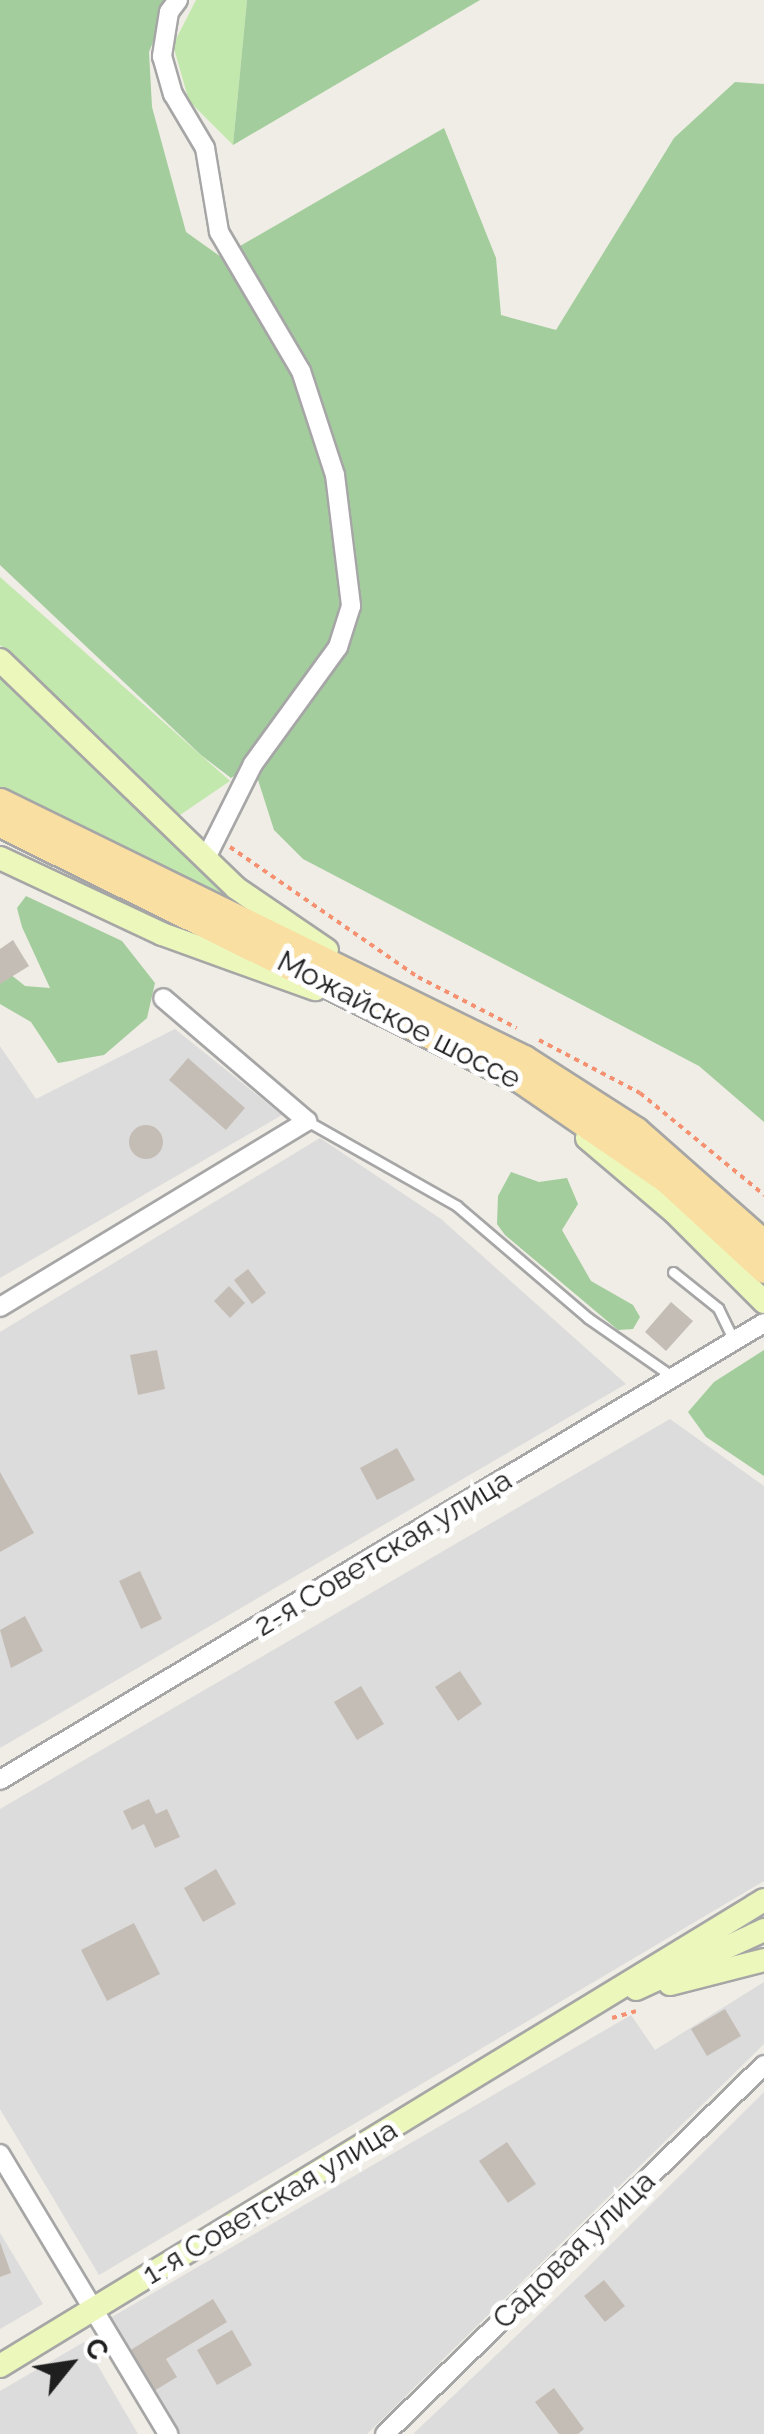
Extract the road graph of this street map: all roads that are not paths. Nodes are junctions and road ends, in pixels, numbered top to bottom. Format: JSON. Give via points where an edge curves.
{"nodes":[{"id":1,"x":178,"y":0,"type":"edge"},
{"id":2,"x":0,"y":660,"type":"edge"},
{"id":3,"x":0,"y":802,"type":"edge"},
{"id":4,"x":0,"y":824,"type":"edge"},
{"id":5,"x":0,"y":858,"type":"edge"},
{"id":6,"x":206,"y":860,"type":"junction"},
{"id":7,"x":163,"y":998,"type":"dead end"},
{"id":8,"x":405,"y":1009,"type":"junction"},
{"id":9,"x":457,"y":1047,"type":"junction"},
{"id":10,"x":307,"y":1121,"type":"junction"},
{"id":11,"x":679,"y":1164,"type":"junction"},
{"id":12,"x":764,"y":1226,"type":"edge"},
{"id":13,"x":764,"y":1244,"type":"edge"},
{"id":14,"x":764,"y":1270,"type":"edge"},
{"id":15,"x":674,"y":1272,"type":"dead end"},
{"id":16,"x":764,"y":1302,"type":"edge"},
{"id":17,"x":0,"y":1306,"type":"edge"},
{"id":18,"x":764,"y":1323,"type":"edge"},
{"id":19,"x":735,"y":1343,"type":"junction"},
{"id":20,"x":676,"y":1378,"type":"junction"},
{"id":21,"x":0,"y":1780,"type":"edge"},
{"id":22,"x":764,"y":1900,"type":"edge"},
{"id":23,"x":764,"y":1930,"type":"edge"},
{"id":24,"x":764,"y":1960,"type":"edge"},
{"id":25,"x":587,"y":2014,"type":"junction"},
{"id":26,"x":539,"y":2038,"type":"junction"},
{"id":27,"x":764,"y":2065,"type":"edge"},
{"id":28,"x":0,"y":2154,"type":"edge"},
{"id":29,"x":92,"y":2309,"type":"junction"},
{"id":30,"x":0,"y":2366,"type":"edge"},
{"id":31,"x":168,"y":2434,"type":"edge"},
{"id":32,"x":385,"y":2434,"type":"edge"}],
"edges":[{"from":1,"to":6,"type":"street","via":[[169,12],[162,56],[173,94],[205,148],[219,232],[302,371],[335,475],[351,606],[338,647],[253,764]]},
{"from":2,"to":6,"type":"main road"},
{"from":3,"to":8,"type":"main road","name":"Можайское шоссе"},
{"from":4,"to":8,"type":"main road","name":"Можайское шоссе"},
{"from":5,"to":8,"type":"main road","via":[[162,934]]},
{"from":6,"to":8,"type":"main road"},
{"from":7,"to":10,"type":"street"},
{"from":8,"to":9,"type":"main road","name":"Можайское шоссе"},
{"from":8,"to":11,"type":"main road","name":"Можайское шоссе","via":[[586,1095]]},
{"from":9,"to":14,"type":"main road","name":"Можайское шоссе","via":[[626,1149]]},
{"from":9,"to":16,"type":"main road","via":[[624,1168]]},
{"from":10,"to":17,"type":"street"},
{"from":10,"to":20,"type":"lane","via":[[457,1206],[588,1318]]},
{"from":11,"to":12,"type":"main road"},
{"from":11,"to":13,"type":"main road","name":"Можайское шоссе"},
{"from":15,"to":19,"type":"lane","via":[[718,1308]]},
{"from":18,"to":19,"type":"street","name":"2-я Советская улица"},
{"from":19,"to":20,"type":"street","name":"2-я Советская улица"},
{"from":20,"to":21,"type":"street","name":"2-я Советская улица"},
{"from":22,"to":26,"type":"main road"},
{"from":23,"to":25,"type":"main road"},
{"from":24,"to":25,"type":"main road"},
{"from":25,"to":26,"type":"main road"},
{"from":26,"to":29,"type":"main road","name":"1-я Советская улица"},
{"from":27,"to":32,"type":"street","name":"Садовая улица"},
{"from":28,"to":29,"type":"street"},
{"from":29,"to":30,"type":"main road","name":"1-я Советская улица"},
{"from":29,"to":31,"type":"street"}]}
